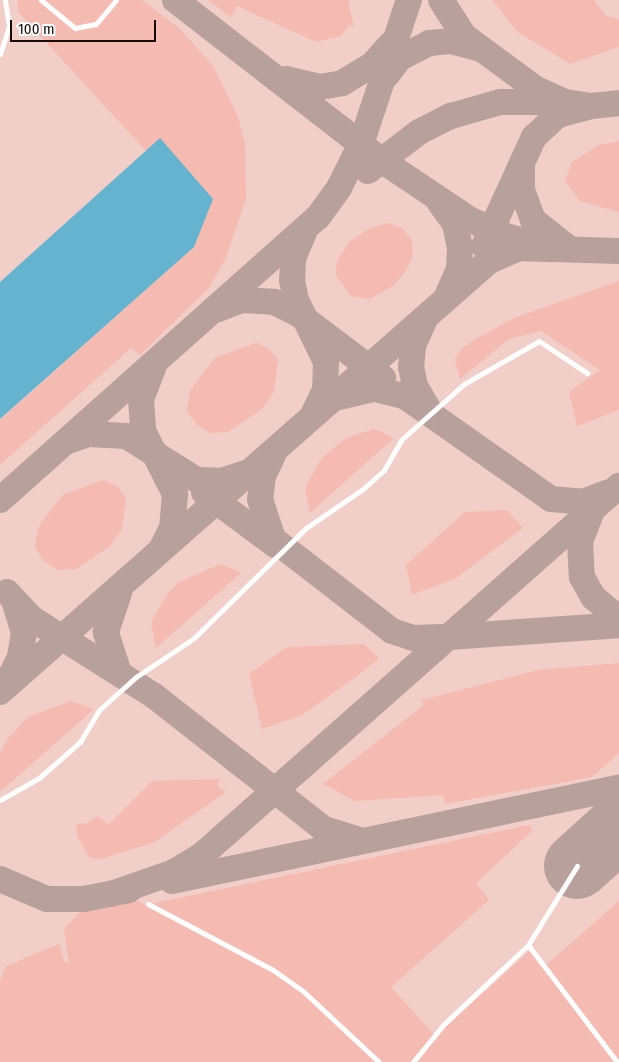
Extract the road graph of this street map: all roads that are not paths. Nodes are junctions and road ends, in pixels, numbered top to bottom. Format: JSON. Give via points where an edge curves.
{"nodes":[{"id":1,"x":5,"y":0,"type":"edge"},
{"id":2,"x":41,"y":0,"type":"edge"},
{"id":3,"x":116,"y":0,"type":"edge"},
{"id":4,"x":0,"y":54,"type":"edge"},
{"id":5,"x":587,"y":373,"type":"dead end"},
{"id":6,"x":0,"y":800,"type":"edge"},
{"id":7,"x":577,"y":866,"type":"dead end"},
{"id":8,"x":148,"y":904,"type":"dead end"},
{"id":9,"x":528,"y":945,"type":"junction"},
{"id":10,"x":379,"y":1062,"type":"edge"},
{"id":11,"x":413,"y":1062,"type":"edge"},
{"id":12,"x":617,"y":1062,"type":"edge"}],
"edges":[{"from":1,"to":4,"type":"lane","via":[[9,26]]},
{"from":2,"to":3,"type":"lane","via":[[75,28],[96,24]]},
{"from":5,"to":6,"type":"lane","via":[[539,341],[464,384],[401,440],[384,470],[363,489],[306,528],[194,638],[136,677],[99,710],[80,742],[39,778]]},
{"from":7,"to":9,"type":"lane"},
{"from":8,"to":10,"type":"lane","via":[[273,970],[303,991]]},
{"from":9,"to":11,"type":"lane","via":[[444,1024]]},
{"from":9,"to":12,"type":"lane"}]}
